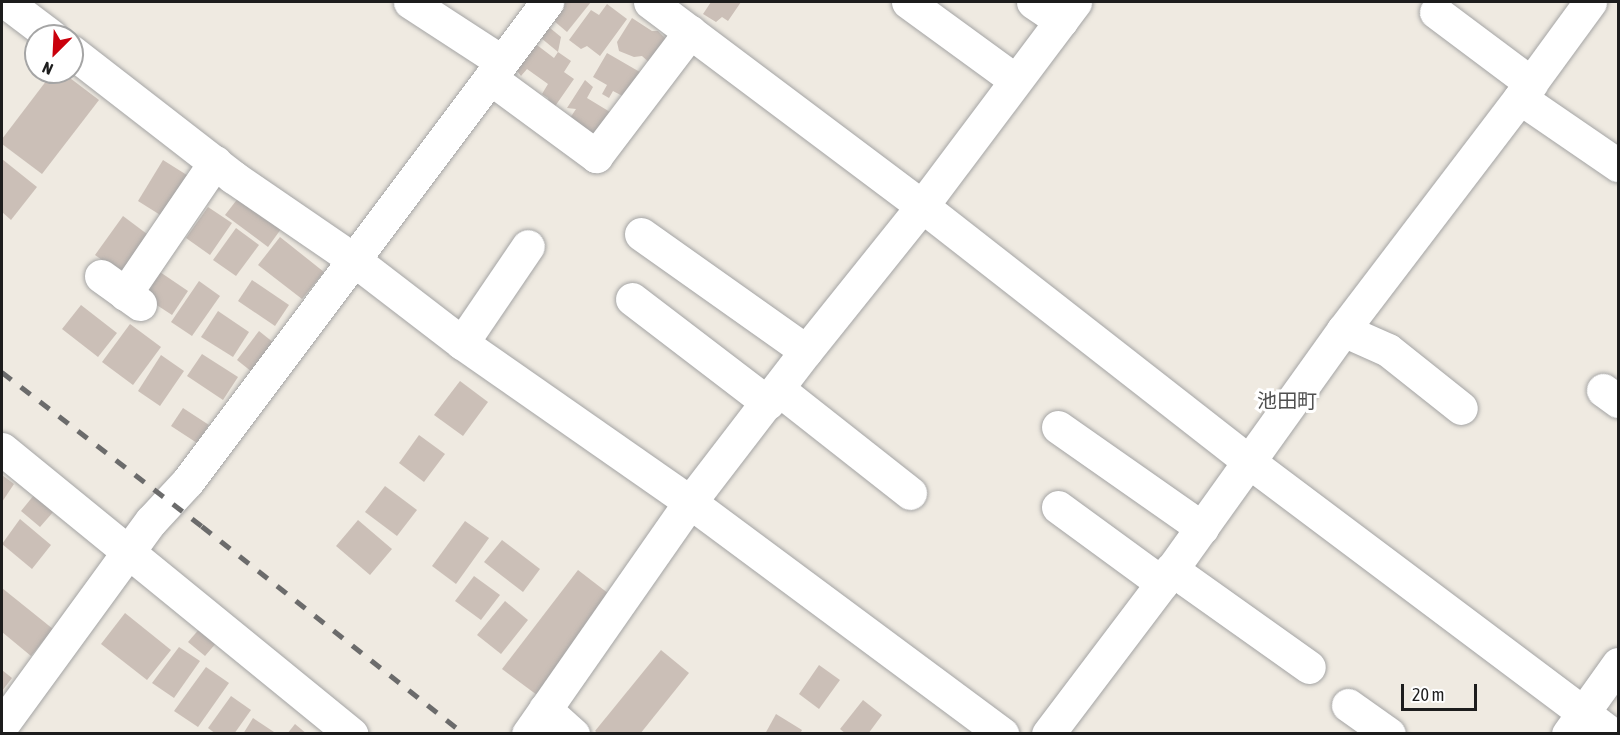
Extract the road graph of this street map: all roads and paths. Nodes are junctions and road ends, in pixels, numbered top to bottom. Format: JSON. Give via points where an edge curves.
{"nodes":[{"id":1,"x":410,"y":2,"type":"edge"},
{"id":2,"x":547,"y":2,"type":"edge"},
{"id":3,"x":650,"y":2,"type":"edge"},
{"id":4,"x":908,"y":2,"type":"edge"},
{"id":5,"x":1034,"y":2,"type":"edge"},
{"id":6,"x":1590,"y":2,"type":"edge"},
{"id":7,"x":9,"y":8,"type":"edge"},
{"id":8,"x":1068,"y":11,"type":"edge"},
{"id":9,"x":1436,"y":12,"type":"dead end"},
{"id":10,"x":33,"y":24,"type":"edge"},
{"id":11,"x":690,"y":32,"type":"junction"},
{"id":12,"x":84,"y":61,"type":"edge"},
{"id":13,"x":496,"y":69,"type":"junction"},
{"id":14,"x":1015,"y":80,"type":"junction"},
{"id":15,"x":1526,"y":90,"type":"junction"},
{"id":16,"x":215,"y":162,"type":"junction"},
{"id":17,"x":1618,"y":165,"type":"edge"},
{"id":18,"x":922,"y":206,"type":"junction"},
{"id":19,"x":641,"y":234,"type":"dead end"},
{"id":20,"x":528,"y":246,"type":"dead end"},
{"id":21,"x":354,"y":260,"type":"junction"},
{"id":22,"x":122,"y":292,"type":"dead end"},
{"id":23,"x":632,"y":299,"type":"dead end"},
{"id":24,"x":1343,"y":330,"type":"junction"},
{"id":25,"x":462,"y":343,"type":"junction"},
{"id":26,"x":806,"y":351,"type":"junction"},
{"id":27,"x":773,"y":396,"type":"junction"},
{"id":28,"x":1461,"y":408,"type":"dead end"},
{"id":29,"x":1058,"y":427,"type":"dead end"},
{"id":30,"x":2,"y":449,"type":"edge"},
{"id":31,"x":1248,"y":461,"type":"junction"},
{"id":32,"x":910,"y":493,"type":"dead end"},
{"id":33,"x":690,"y":502,"type":"junction"},
{"id":34,"x":1058,"y":507,"type":"dead end"},
{"id":35,"x":1202,"y":528,"type":"junction"},
{"id":36,"x":128,"y":553,"type":"junction"},
{"id":37,"x":1167,"y":576,"type":"junction"},
{"id":38,"x":1618,"y":663,"type":"edge"},
{"id":39,"x":1309,"y":668,"type":"dead end"},
{"id":40,"x":1348,"y":705,"type":"dead end"},
{"id":41,"x":537,"y":721,"type":"edge"},
{"id":42,"x":1576,"y":722,"type":"edge"},
{"id":43,"x":2,"y":724,"type":"edge"},
{"id":44,"x":352,"y":734,"type":"edge"},
{"id":45,"x":573,"y":734,"type":"edge"},
{"id":46,"x":1002,"y":734,"type":"edge"},
{"id":47,"x":1048,"y":734,"type":"edge"},
{"id":48,"x":1389,"y":734,"type":"edge"},
{"id":49,"x":1612,"y":734,"type":"edge"}],
"edges":[{"from":1,"to":13,"type":"street"},
{"from":2,"to":13,"type":"street"},
{"from":3,"to":11,"type":"street"},
{"from":4,"to":14,"type":"street"},
{"from":5,"to":8,"type":"street"},
{"from":6,"to":15,"type":"street"},
{"from":7,"to":10,"type":"street"},
{"from":8,"to":14,"type":"street"},
{"from":9,"to":15,"type":"street"},
{"from":11,"to":13,"type":"street","via":[[596,156]]},
{"from":11,"to":18,"type":"street"},
{"from":12,"to":16,"type":"street"},
{"from":13,"to":21,"type":"street"},
{"from":14,"to":18,"type":"street"},
{"from":15,"to":17,"type":"street"},
{"from":15,"to":24,"type":"street"},
{"from":16,"to":21,"type":"street"},
{"from":16,"to":22,"type":"street"},
{"from":18,"to":26,"type":"street"},
{"from":18,"to":31,"type":"street"},
{"from":19,"to":26,"type":"street"},
{"from":20,"to":25,"type":"street"},
{"from":21,"to":25,"type":"street"},
{"from":21,"to":36,"type":"street","via":[[188,481]]},
{"from":23,"to":27,"type":"street"},
{"from":24,"to":28,"type":"street","via":[[1388,350]]},
{"from":24,"to":31,"type":"street"},
{"from":25,"to":33,"type":"street"},
{"from":26,"to":27,"type":"street"},
{"from":27,"to":32,"type":"street"},
{"from":27,"to":33,"type":"street"},
{"from":29,"to":35,"type":"street"},
{"from":30,"to":36,"type":"street"},
{"from":31,"to":35,"type":"street"},
{"from":31,"to":42,"type":"street"},
{"from":33,"to":41,"type":"street"},
{"from":33,"to":46,"type":"street"},
{"from":34,"to":37,"type":"street"},
{"from":35,"to":37,"type":"street"},
{"from":36,"to":43,"type":"street"},
{"from":36,"to":44,"type":"street"},
{"from":37,"to":39,"type":"street"},
{"from":37,"to":47,"type":"street"},
{"from":38,"to":42,"type":"street"},
{"from":40,"to":48,"type":"street"},
{"from":41,"to":45,"type":"street"},
{"from":42,"to":49,"type":"street"}]}
